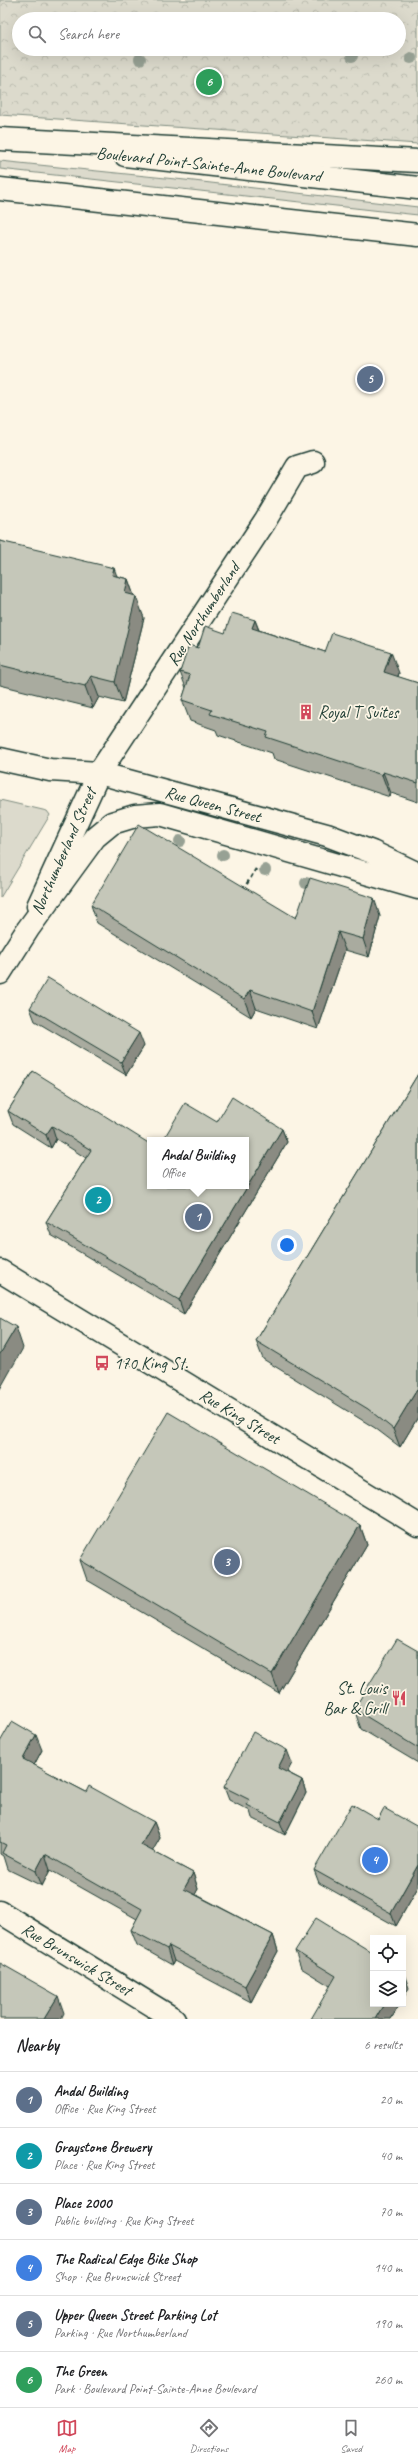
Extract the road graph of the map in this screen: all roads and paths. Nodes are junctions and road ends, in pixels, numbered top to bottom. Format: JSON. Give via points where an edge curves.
{"nodes":[{"id":1,"x":0,"y":140,"type":"edge"},
{"id":2,"x":418,"y":161,"type":"edge"},
{"id":3,"x":418,"y":188,"type":"edge"},
{"id":4,"x":0,"y":189,"type":"edge"},
{"id":5,"x":418,"y":235,"type":"edge"},
{"id":6,"x":313,"y":462,"type":"dead end"},
{"id":7,"x":0,"y":759,"type":"edge"},
{"id":8,"x":98,"y":774,"type":"junction"},
{"id":9,"x":257,"y":868,"type":"dead end"},
{"id":10,"x":418,"y":874,"type":"edge"},
{"id":11,"x":418,"y":888,"type":"edge"},
{"id":12,"x":242,"y":892,"type":"edge"},
{"id":13,"x":28,"y":929,"type":"junction"},
{"id":14,"x":0,"y":973,"type":"edge"},
{"id":15,"x":0,"y":1271,"type":"edge"},
{"id":16,"x":418,"y":1525,"type":"edge"},
{"id":17,"x":0,"y":1912,"type":"edge"},
{"id":18,"x":174,"y":2019,"type":"edge"}],
"edges":[{"from":1,"to":2,"type":"main road"},
{"from":1,"to":3,"type":"main road","name":"Boulevard Point-Sainte-Anne Boulevard"},
{"from":4,"to":5,"type":"main road"},
{"from":6,"to":8,"type":"main road","name":"Rue Northumberland","via":[[297,467],[265,521]]},
{"from":7,"to":8,"type":"main road","name":"Rue Queen Street","via":[[50,770]]},
{"from":8,"to":10,"type":"main road","name":"Rue Queen Street","via":[[327,834]]},
{"from":8,"to":13,"type":"main road","name":"Northumberland Street"},
{"from":9,"to":12,"type":"path"},
{"from":11,"to":13,"type":"main road","name":"Rue Queen Street","via":[[160,814],[135,816],[112,823],[95,837]]},
{"from":13,"to":14,"type":"main road"},
{"from":15,"to":16,"type":"main road","name":"Rue King Street"},
{"from":17,"to":18,"type":"main road","name":"Rue Brunswick Street"}]}
